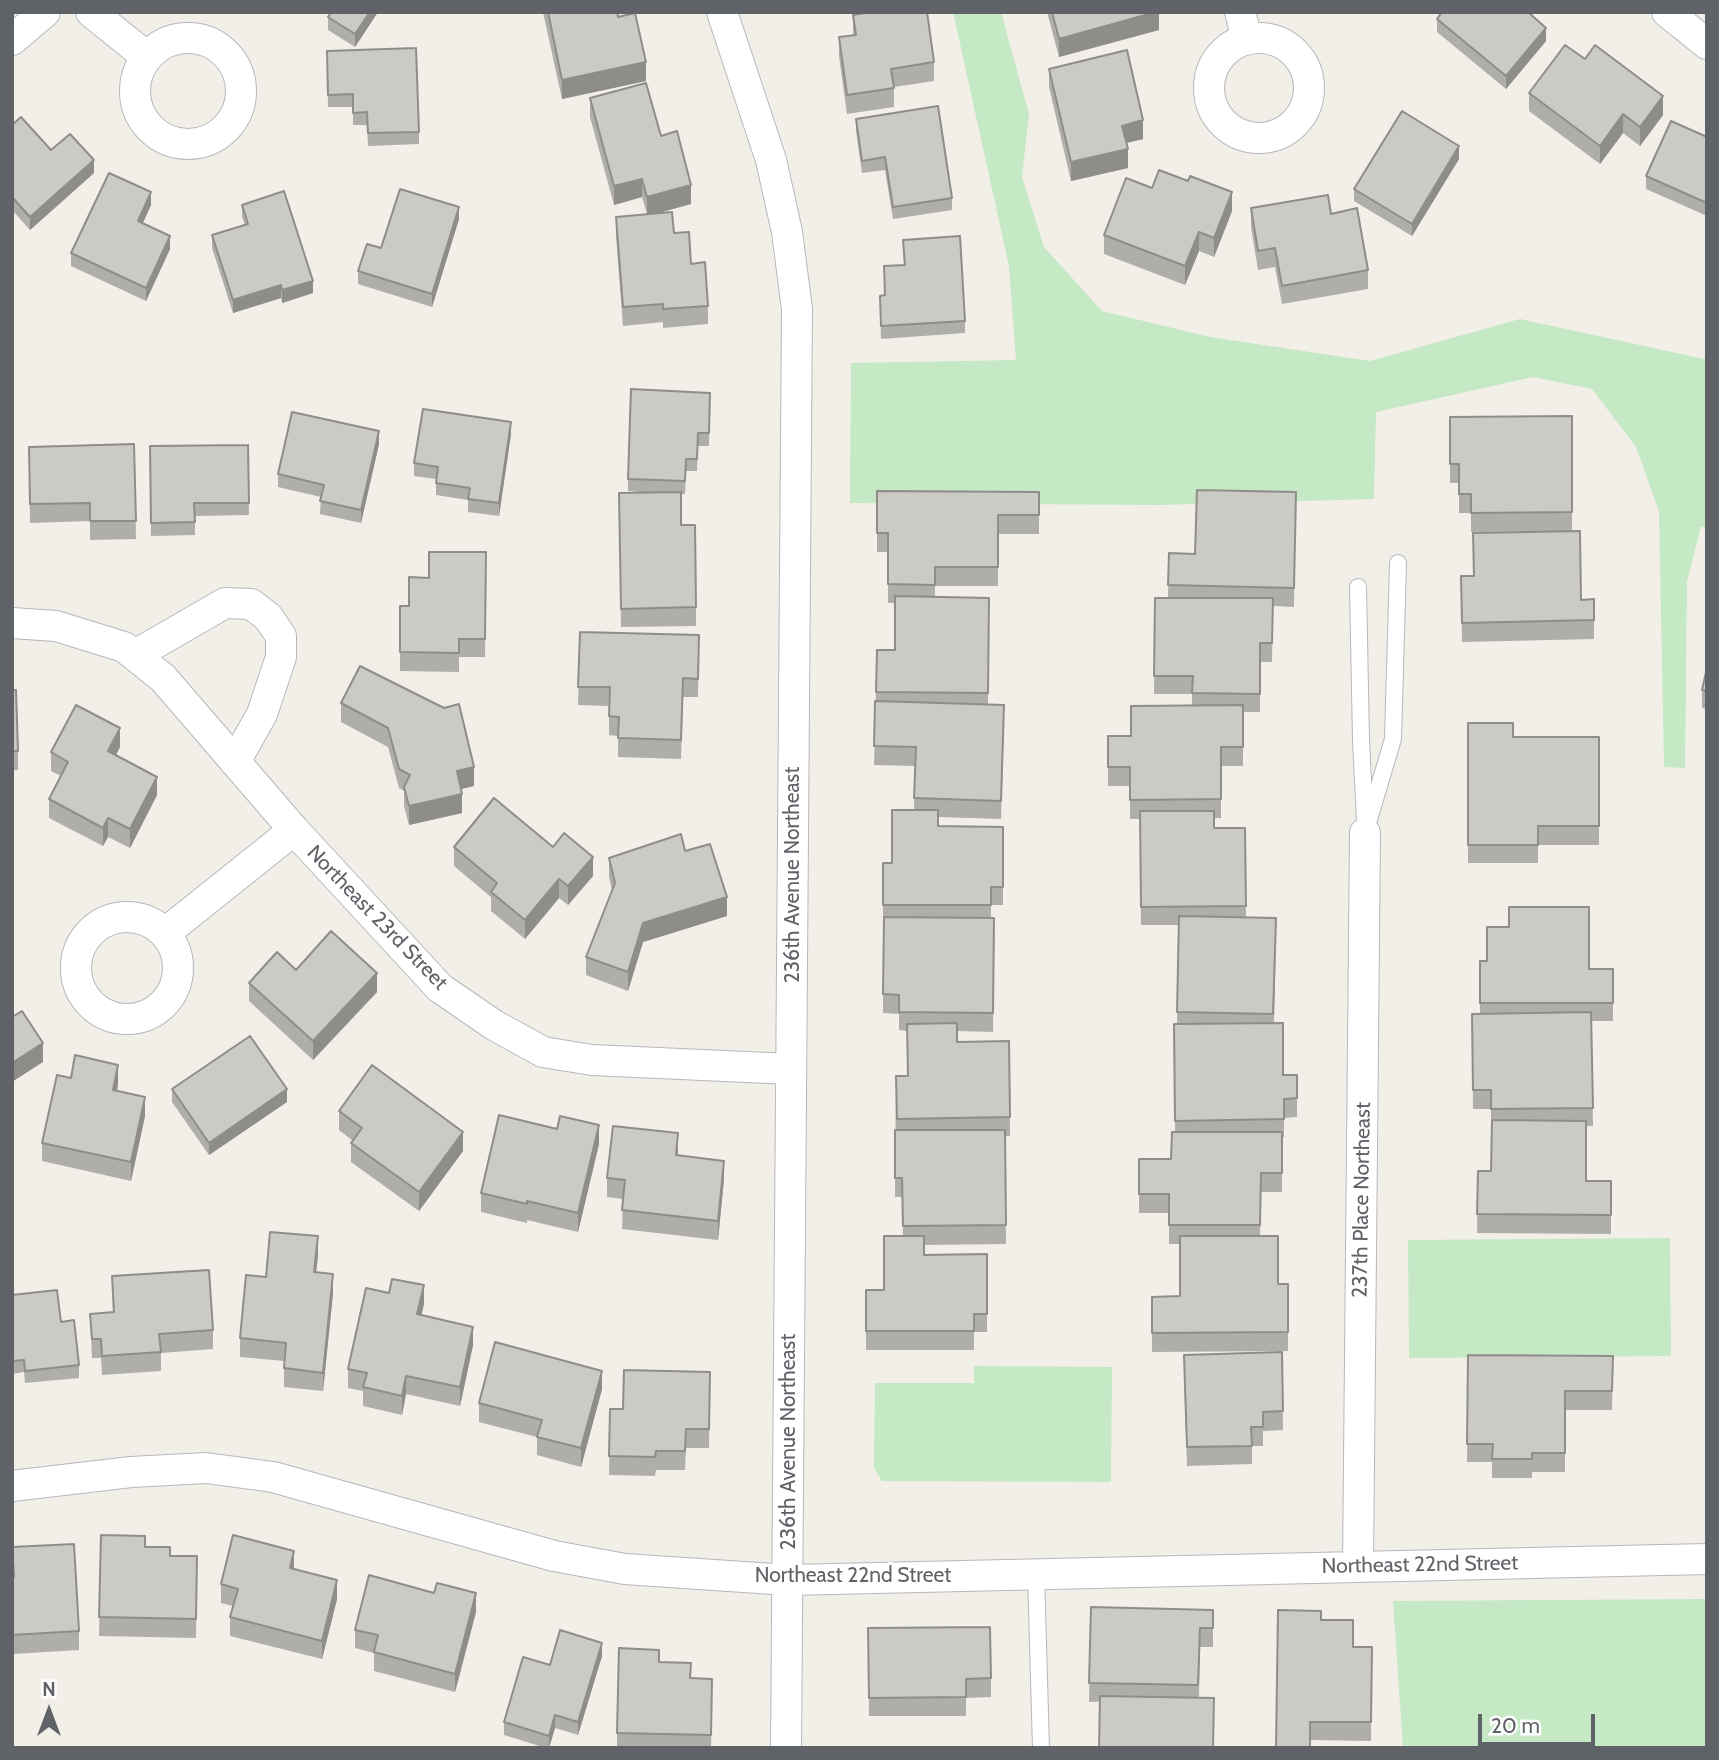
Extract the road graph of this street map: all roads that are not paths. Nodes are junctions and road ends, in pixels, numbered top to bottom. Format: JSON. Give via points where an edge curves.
{"nodes":[{"id":1,"x":45,"y":12,"type":"edge"},
{"id":2,"x":91,"y":12,"type":"edge"},
{"id":3,"x":722,"y":12,"type":"edge"},
{"id":4,"x":1667,"y":12,"type":"edge"},
{"id":5,"x":12,"y":40,"type":"edge"},
{"id":6,"x":1707,"y":44,"type":"edge"},
{"id":7,"x":147,"y":57,"type":"dead end"},
{"id":8,"x":1398,"y":563,"type":"dead end"},
{"id":9,"x":1358,"y":587,"type":"dead end"},
{"id":10,"x":12,"y":623,"type":"edge"},
{"id":11,"x":129,"y":651,"type":"junction"},
{"id":12,"x":235,"y":762,"type":"junction"},
{"id":13,"x":294,"y":830,"type":"junction"},
{"id":14,"x":1365,"y":834,"type":"junction"},
{"id":15,"x":165,"y":933,"type":"dead end"},
{"id":16,"x":791,"y":1069,"type":"junction"},
{"id":17,"x":12,"y":1486,"type":"edge"},
{"id":18,"x":1707,"y":1559,"type":"edge"},
{"id":19,"x":1358,"y":1567,"type":"junction"},
{"id":20,"x":1037,"y":1574,"type":"junction"},
{"id":21,"x":788,"y":1580,"type":"junction"},
{"id":22,"x":786,"y":1748,"type":"edge"},
{"id":23,"x":1041,"y":1748,"type":"edge"}],
"edges":[{"from":1,"to":5,"type":"street"},
{"from":2,"to":7,"type":"street"},
{"from":3,"to":16,"type":"street","name":"236th Avenue Northeast","via":[[771,160],[797,309]]},
{"from":4,"to":6,"type":"street"},
{"from":8,"to":14,"type":"lane","via":[[1393,739]]},
{"from":9,"to":14,"type":"lane"},
{"from":10,"to":11,"type":"street","via":[[56,626]]},
{"from":11,"to":12,"type":"street","name":"Northeast 23rd Street","via":[[163,678]]},
{"from":11,"to":12,"type":"street","via":[[225,603],[250,604],[268,617],[281,636],[281,657],[262,714]]},
{"from":12,"to":13,"type":"street","name":"Northeast 23rd Street"},
{"from":13,"to":15,"type":"street"},
{"from":13,"to":16,"type":"street","name":"Northeast 23rd Street","via":[[440,988],[543,1052],[593,1060]]},
{"from":14,"to":19,"type":"street","name":"237th Place Northeast"},
{"from":16,"to":21,"type":"street","name":"236th Avenue Northeast"},
{"from":17,"to":21,"type":"street","name":"Northeast 22nd Street","via":[[206,1468],[273,1477],[554,1556],[625,1569]]},
{"from":18,"to":19,"type":"street","name":"Northeast 22nd Street"},
{"from":19,"to":20,"type":"street","name":"Northeast 22nd Street"},
{"from":20,"to":21,"type":"street","name":"Northeast 22nd Street"},
{"from":20,"to":23,"type":"lane"},
{"from":21,"to":22,"type":"street","name":"236th Avenue Northeast"}]}
